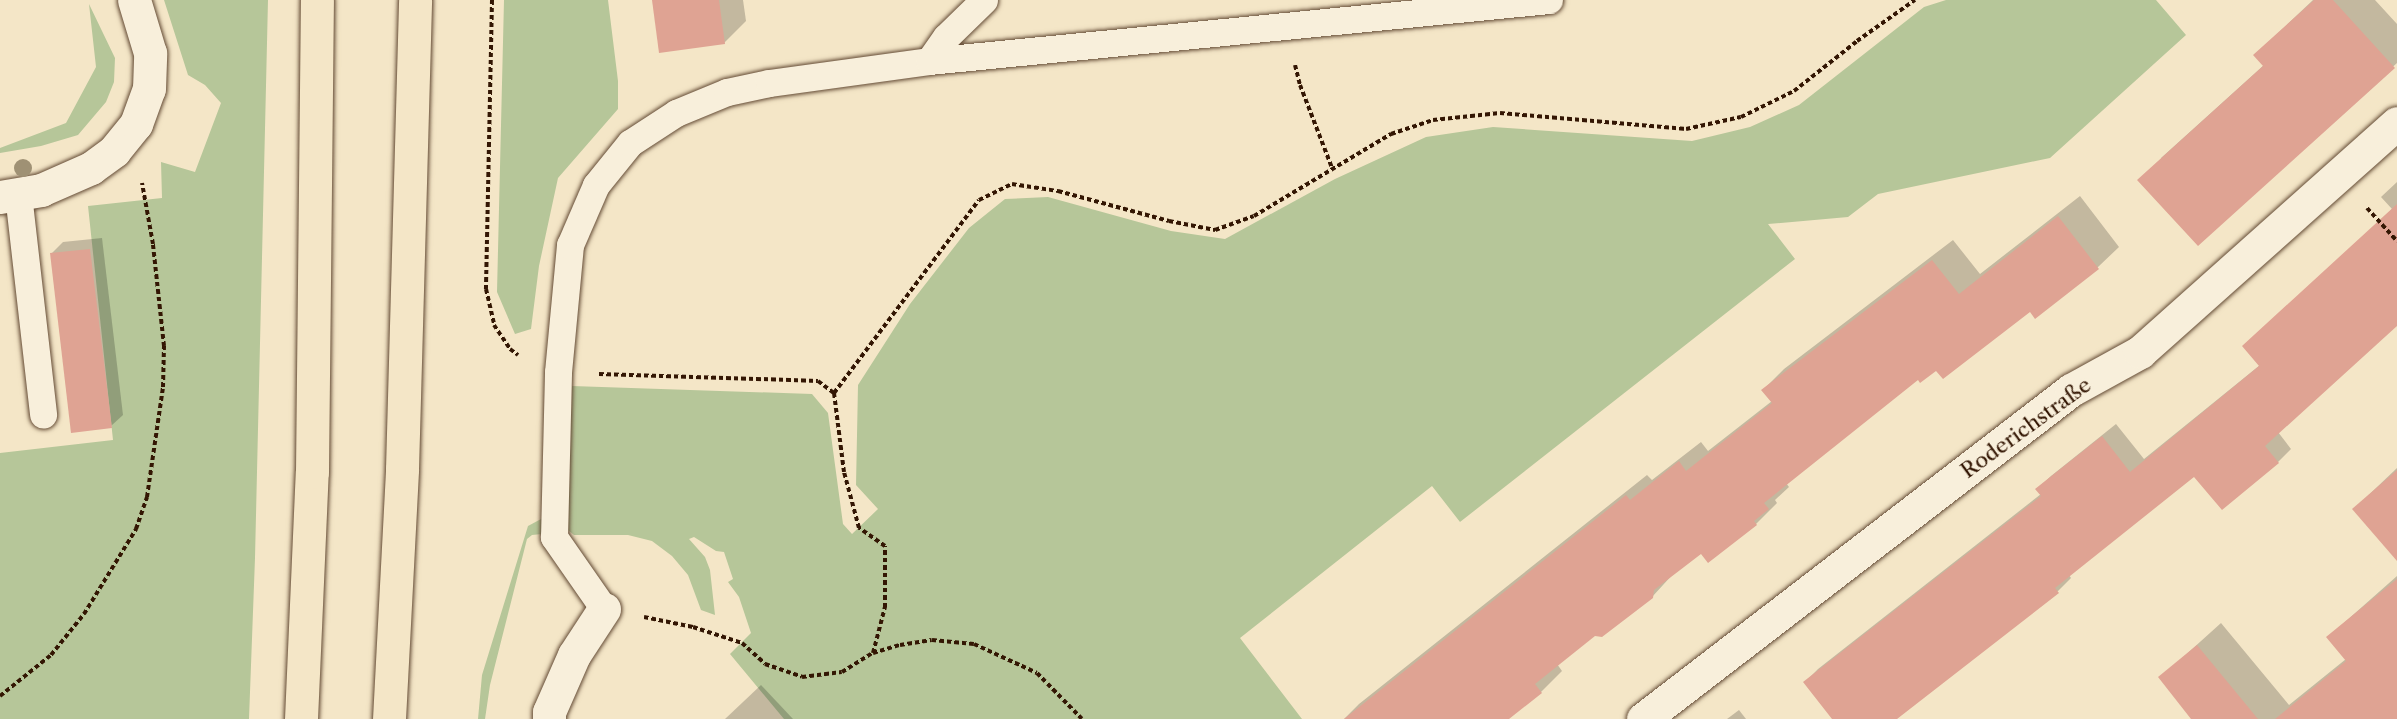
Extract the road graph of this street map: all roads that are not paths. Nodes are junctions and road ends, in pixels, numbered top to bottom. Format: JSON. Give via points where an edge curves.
{"nodes":[{"id":1,"x":134,"y":0,"type":"edge"},
{"id":2,"x":317,"y":0,"type":"edge"},
{"id":3,"x":415,"y":0,"type":"edge"},
{"id":4,"x":984,"y":0,"type":"edge"},
{"id":5,"x":1549,"y":0,"type":"edge"},
{"id":6,"x":929,"y":61,"type":"junction"},
{"id":7,"x":2397,"y":123,"type":"edge"},
{"id":8,"x":9,"y":196,"type":"edge"},
{"id":9,"x":44,"y":415,"type":"dead end"},
{"id":10,"x":604,"y":609,"type":"joint"},
{"id":11,"x":301,"y":719,"type":"edge"},
{"id":12,"x":389,"y":719,"type":"edge"},
{"id":13,"x":549,"y":719,"type":"edge"},
{"id":14,"x":1643,"y":719,"type":"edge"}],
"edges":[{"from":1,"to":8,"type":"street","via":[[150,53],[149,90],[136,124],[114,151],[91,168],[41,190]]},
{"from":2,"to":11,"type":"highway","via":[[312,472]]},
{"from":3,"to":12,"type":"highway","via":[[402,469]]},
{"from":4,"to":6,"type":"lane","via":[[946,37]]},
{"from":5,"to":6,"type":"lane"},
{"from":6,"to":10,"type":"lane","via":[[726,92],[676,113],[630,143],[596,185],[570,245],[558,372],[554,537]]},
{"from":7,"to":14,"type":"street","name":"Roderichstraße","via":[[2140,352],[2071,390]]},
{"from":8,"to":9,"type":"lane"},
{"from":10,"to":13,"type":"street","via":[[574,655]]}]}
